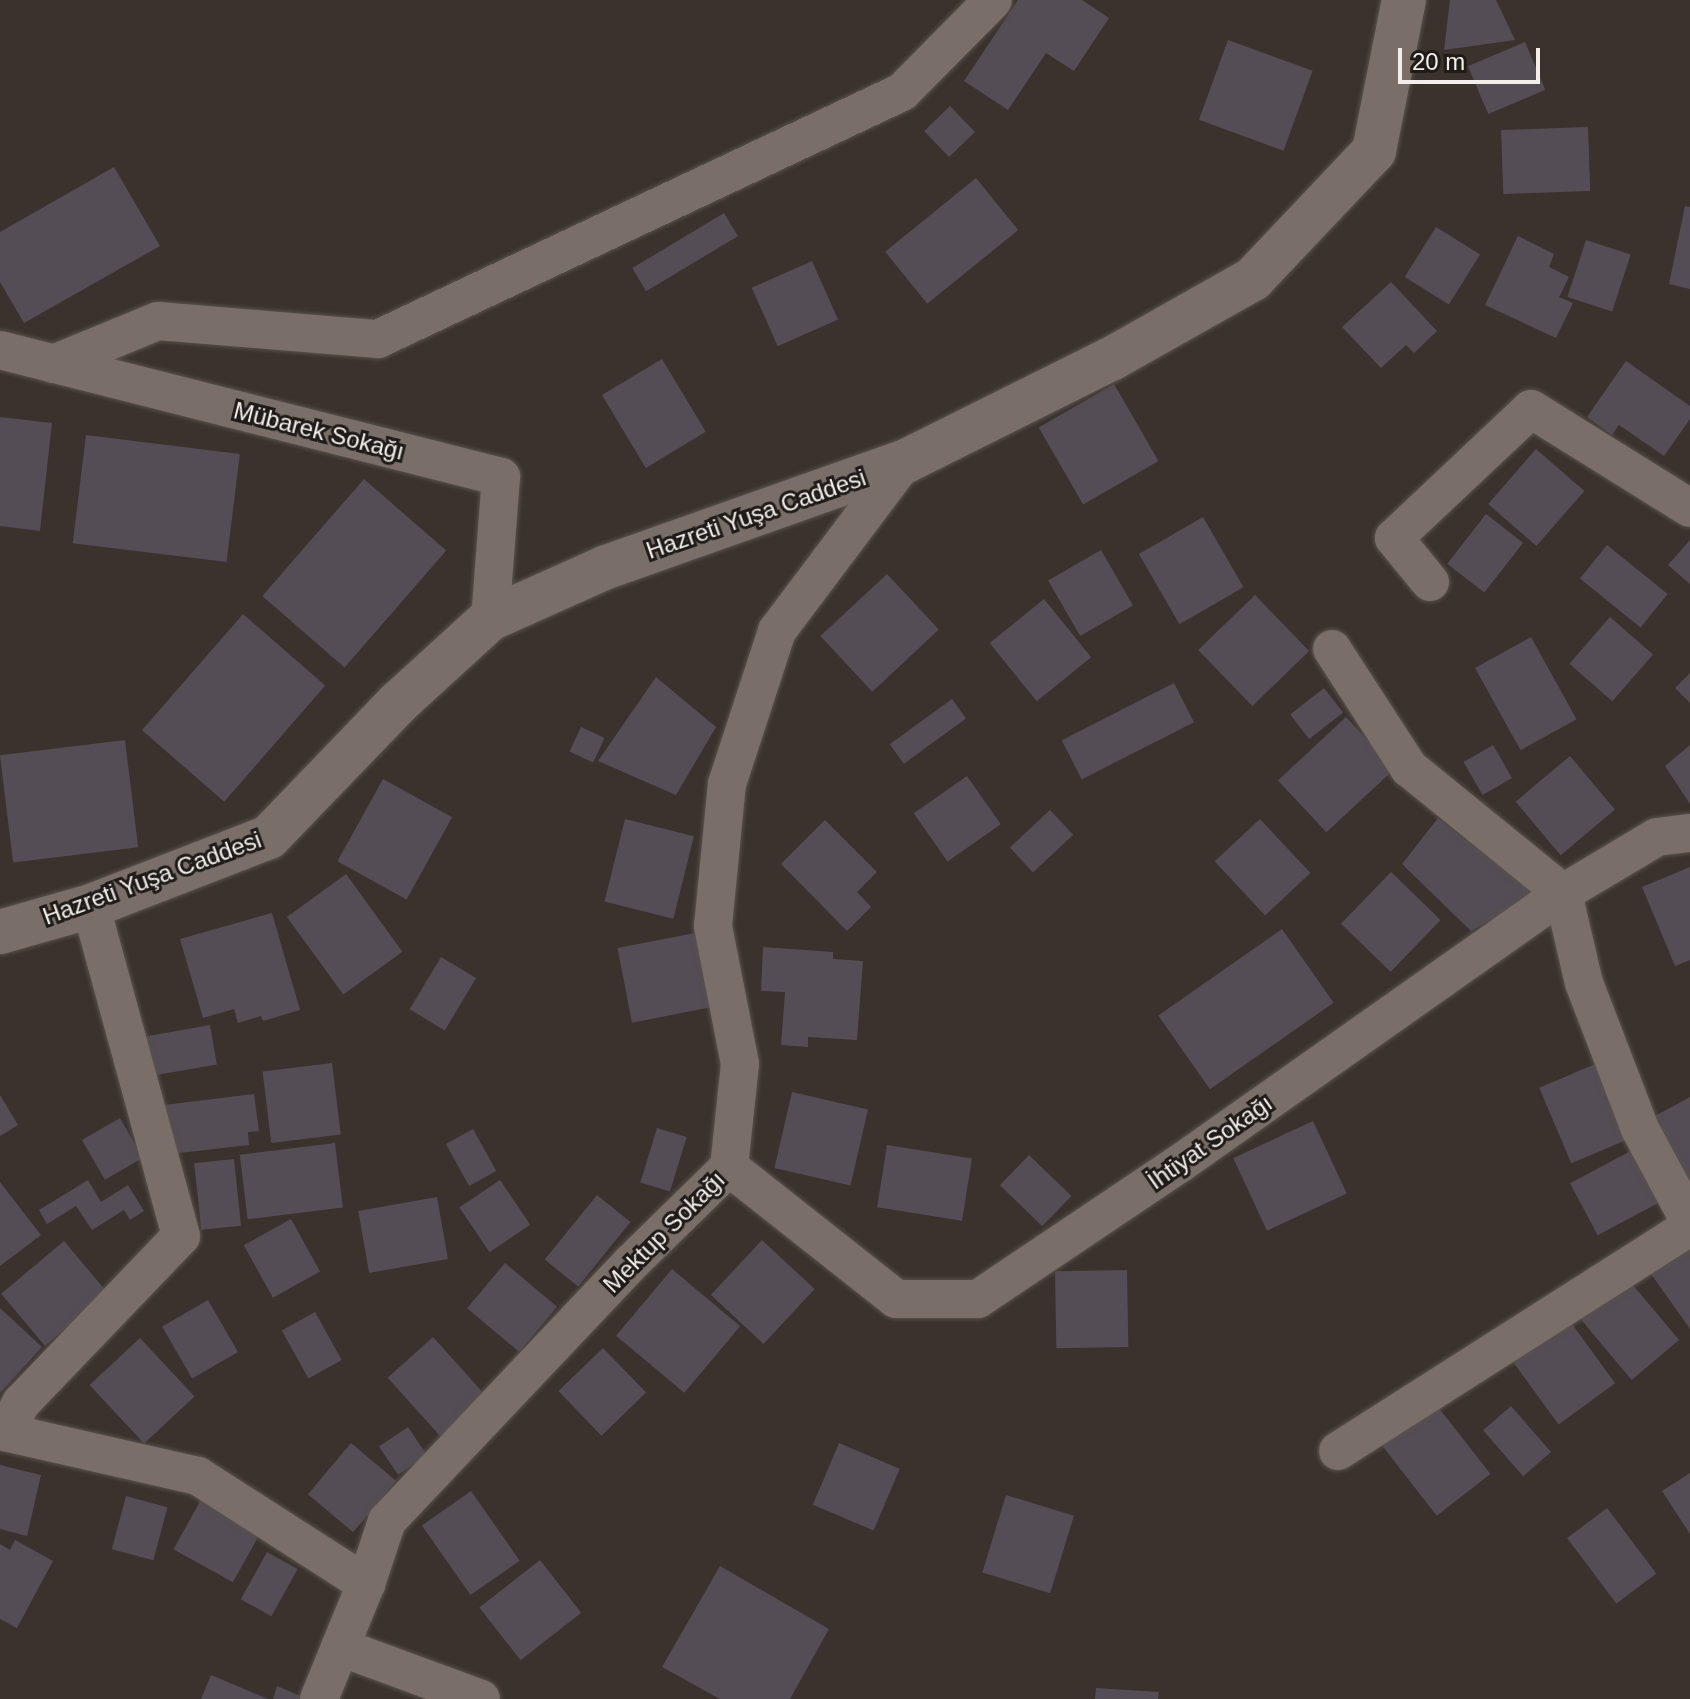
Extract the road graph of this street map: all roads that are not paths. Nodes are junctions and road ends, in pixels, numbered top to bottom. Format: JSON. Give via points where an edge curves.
{"nodes":[{"id":1,"x":993,"y":0,"type":"edge"},
{"id":2,"x":1404,"y":0,"type":"edge"},
{"id":3,"x":0,"y":350,"type":"edge"},
{"id":4,"x":53,"y":364,"type":"junction"},
{"id":5,"x":904,"y":462,"type":"junction"},
{"id":6,"x":1690,"y":508,"type":"edge"},
{"id":7,"x":1430,"y":582,"type":"dead end"},
{"id":8,"x":490,"y":619,"type":"junction"},
{"id":9,"x":1332,"y":649,"type":"dead end"},
{"id":10,"x":1690,"y":833,"type":"edge"},
{"id":11,"x":1563,"y":893,"type":"junction"},
{"id":12,"x":91,"y":906,"type":"junction"},
{"id":13,"x":0,"y":932,"type":"edge"},
{"id":14,"x":729,"y":1167,"type":"junction"},
{"id":15,"x":1690,"y":1225,"type":"edge"},
{"id":16,"x":3,"y":1431,"type":"edge"},
{"id":17,"x":1338,"y":1451,"type":"dead end"},
{"id":18,"x":366,"y":1584,"type":"junction"},
{"id":19,"x":340,"y":1647,"type":"junction"},
{"id":20,"x":319,"y":1699,"type":"edge"},
{"id":21,"x":481,"y":1699,"type":"edge"}],
"edges":[{"from":1,"to":4,"type":"street","via":[[902,92],[378,339],[158,321]]},
{"from":2,"to":5,"type":"street","name":"Hazreti Yuşa Caddesi","via":[[1374,151],[1253,279],[1111,359]]},
{"from":3,"to":4,"type":"street","name":"Mübarek Sokağı"},
{"from":4,"to":8,"type":"street","name":"Mübarek Sokağı","via":[[501,477]]},
{"from":5,"to":8,"type":"street","name":"Hazreti Yuşa Caddesi","via":[[604,568]]},
{"from":5,"to":14,"type":"street","name":"Mektup Sokağı","via":[[777,631],[727,784],[713,926],[740,1064]]},
{"from":6,"to":7,"type":"street","via":[[1531,409],[1394,538]]},
{"from":8,"to":12,"type":"street","name":"Hazreti Yuşa Caddesi","via":[[398,703],[269,837]]},
{"from":9,"to":11,"type":"street","via":[[1409,768]]},
{"from":10,"to":11,"type":"street","name":"İhtiyat Sokağı","via":[[1657,837]]},
{"from":11,"to":14,"type":"street","name":"İhtiyat Sokağı","via":[[978,1299],[896,1299]]},
{"from":11,"to":15,"type":"street","via":[[1584,983],[1640,1129]]},
{"from":12,"to":13,"type":"street","name":"Hazreti Yuşa Caddesi"},
{"from":12,"to":16,"type":"street","via":[[181,1236],[21,1403]]},
{"from":14,"to":18,"type":"street","name":"Mektup Sokağı","via":[[387,1521]]},
{"from":15,"to":17,"type":"street"},
{"from":16,"to":18,"type":"street","via":[[198,1476]]},
{"from":18,"to":19,"type":"street","name":"Mektup Sokağı"},
{"from":19,"to":20,"type":"street","name":"Mektup Sokağı"},
{"from":19,"to":21,"type":"street"}]}
